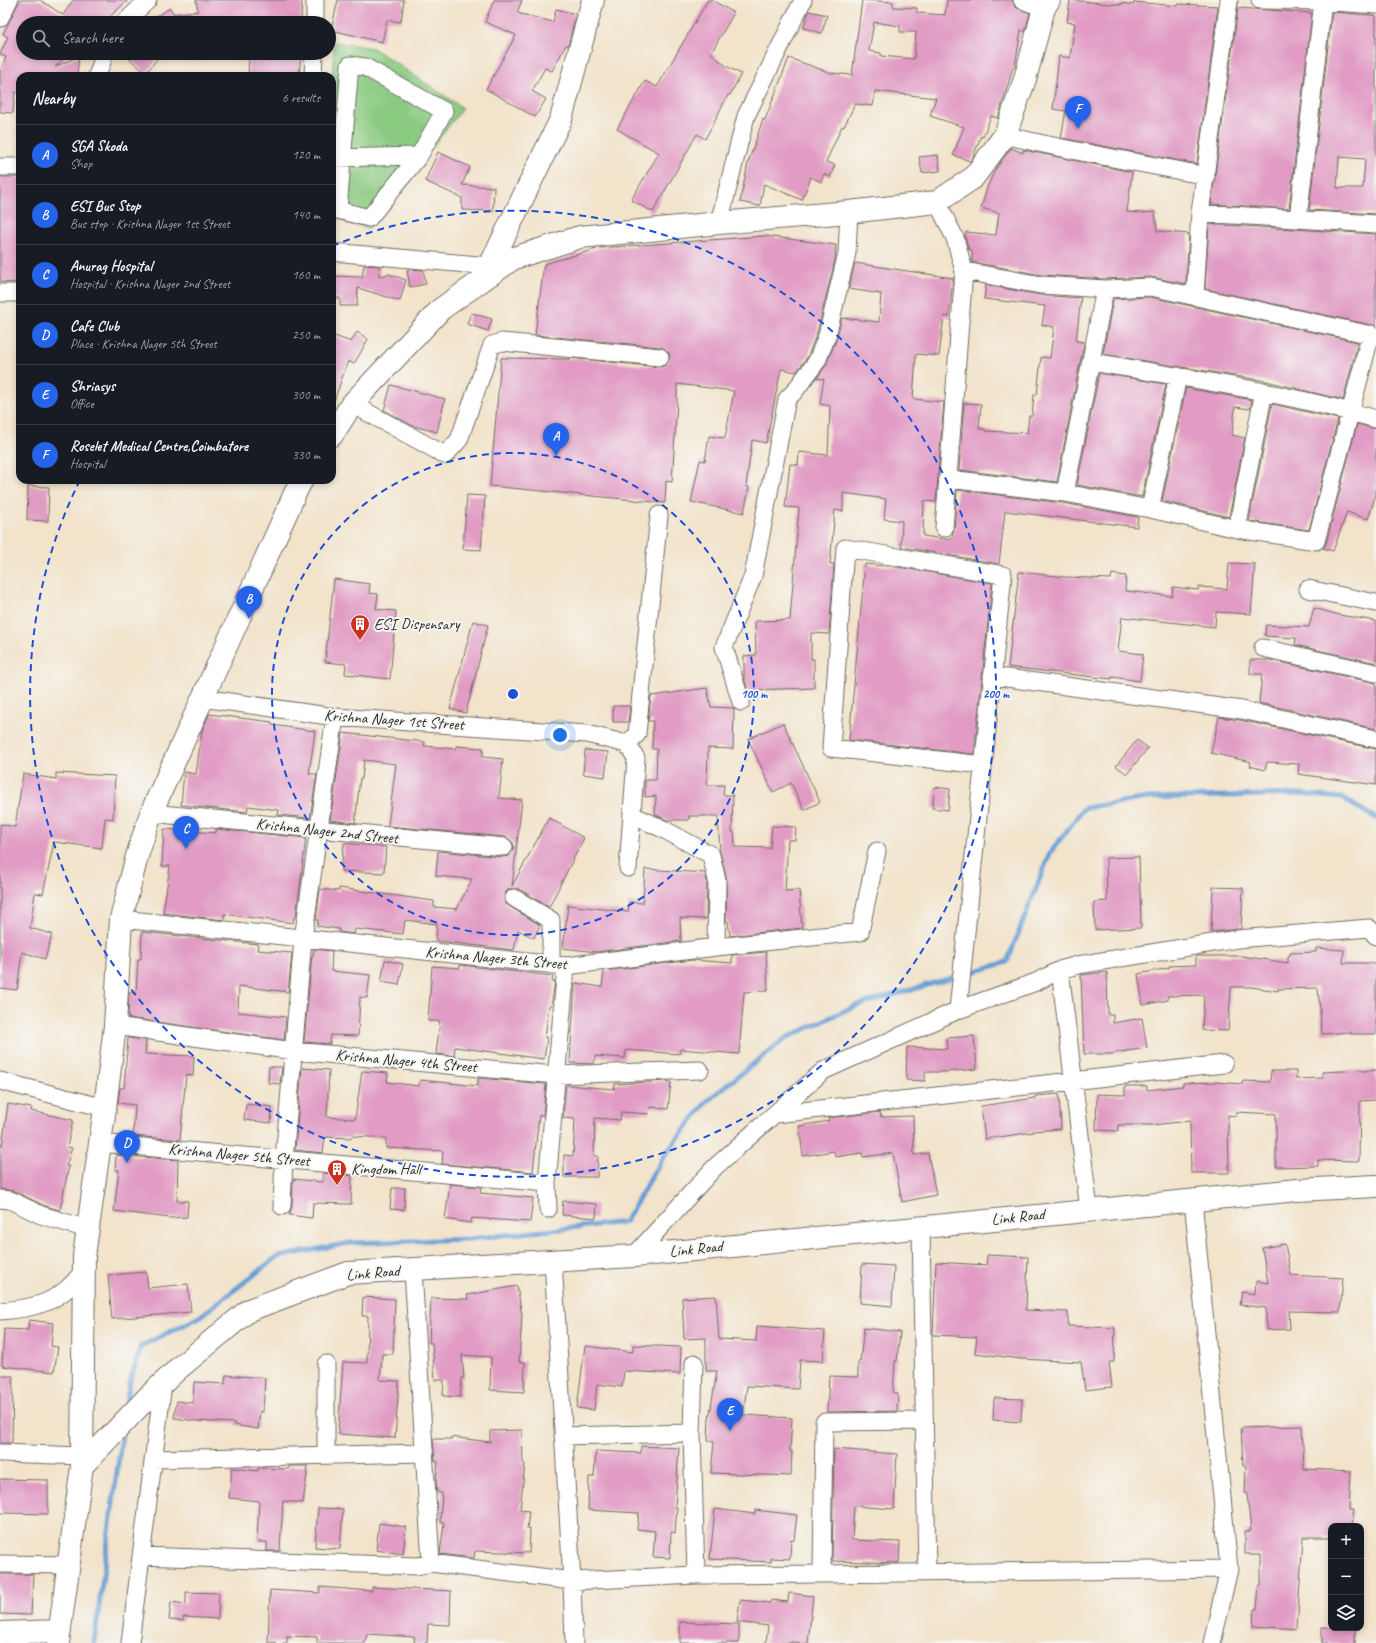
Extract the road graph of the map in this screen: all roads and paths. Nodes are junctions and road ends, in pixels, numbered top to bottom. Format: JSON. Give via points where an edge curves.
{"nodes":[{"id":1,"x":9,"y":0,"type":"edge"},
{"id":2,"x":148,"y":0,"type":"edge"},
{"id":3,"x":315,"y":0,"type":"edge"},
{"id":4,"x":802,"y":0,"type":"edge"},
{"id":5,"x":1022,"y":0,"type":"edge"},
{"id":6,"x":1229,"y":0,"type":"edge"},
{"id":7,"x":1260,"y":0,"type":"edge"},
{"id":8,"x":590,"y":1,"type":"edge"},
{"id":9,"x":1323,"y":2,"type":"junction"},
{"id":10,"x":1047,"y":4,"type":"edge"},
{"id":11,"x":1376,"y":5,"type":"edge"},
{"id":12,"x":131,"y":16,"type":"edge"},
{"id":13,"x":315,"y":16,"type":"edge"},
{"id":14,"x":0,"y":18,"type":"edge"},
{"id":15,"x":103,"y":60,"type":"edge"},
{"id":16,"x":314,"y":60,"type":"edge"},
{"id":17,"x":98,"y":72,"type":"edge"},
{"id":18,"x":313,"y":72,"type":"edge"},
{"id":19,"x":1005,"y":135,"type":"junction"},
{"id":20,"x":419,"y":156,"type":"junction"},
{"id":21,"x":337,"y":158,"type":"edge"},
{"id":22,"x":0,"y":167,"type":"edge"},
{"id":23,"x":16,"y":167,"type":"edge"},
{"id":24,"x":1206,"y":176,"type":"junction"},
{"id":25,"x":937,"y":202,"type":"junction"},
{"id":26,"x":849,"y":212,"type":"junction"},
{"id":27,"x":1200,"y":213,"type":"junction"},
{"id":28,"x":1298,"y":219,"type":"junction"},
{"id":29,"x":719,"y":223,"type":"junction"},
{"id":30,"x":1376,"y":224,"type":"edge"},
{"id":31,"x":336,"y":253,"type":"edge"},
{"id":32,"x":964,"y":271,"type":"junction"},
{"id":33,"x":487,"y":273,"type":"junction"},
{"id":34,"x":1105,"y":289,"type":"junction"},
{"id":35,"x":0,"y":293,"type":"edge"},
{"id":36,"x":16,"y":293,"type":"edge"},
{"id":37,"x":1195,"y":296,"type":"junction"},
{"id":38,"x":1373,"y":335,"type":"edge"},
{"id":39,"x":660,"y":357,"type":"dead end"},
{"id":40,"x":1092,"y":362,"type":"junction"},
{"id":41,"x":1178,"y":376,"type":"junction"},
{"id":42,"x":1264,"y":392,"type":"junction"},
{"id":43,"x":352,"y":404,"type":"junction"},
{"id":44,"x":1351,"y":411,"type":"junction"},
{"id":45,"x":1376,"y":418,"type":"edge"},
{"id":46,"x":336,"y":429,"type":"edge"},
{"id":47,"x":949,"y":479,"type":"junction"},
{"id":48,"x":300,"y":484,"type":"edge"},
{"id":49,"x":1065,"y":493,"type":"junction"},
{"id":50,"x":1150,"y":509,"type":"junction"},
{"id":51,"x":659,"y":515,"type":"dead end"},
{"id":52,"x":944,"y":528,"type":"dead end"},
{"id":53,"x":1237,"y":529,"type":"junction"},
{"id":54,"x":1308,"y":589,"type":"dead end"},
{"id":55,"x":1376,"y":604,"type":"edge"},
{"id":56,"x":1263,"y":648,"type":"dead end"},
{"id":57,"x":1376,"y":673,"type":"edge"},
{"id":58,"x":992,"y":676,"type":"junction"},
{"id":59,"x":202,"y":698,"type":"junction"},
{"id":60,"x":741,"y":702,"type":"dead end"},
{"id":61,"x":335,"y":717,"type":"junction"},
{"id":62,"x":1376,"y":739,"type":"edge"},
{"id":63,"x":628,"y":744,"type":"junction"},
{"id":64,"x":983,"y":765,"type":"junction"},
{"id":65,"x":151,"y":813,"type":"junction"},
{"id":66,"x":632,"y":815,"type":"junction"},
{"id":67,"x":318,"y":830,"type":"junction"},
{"id":68,"x":504,"y":847,"type":"dead end"},
{"id":69,"x":877,"y":851,"type":"dead end"},
{"id":70,"x":628,"y":868,"type":"dead end"},
{"id":71,"x":514,"y":898,"type":"dead end"},
{"id":72,"x":122,"y":919,"type":"junction"},
{"id":73,"x":1376,"y":936,"type":"edge"},
{"id":74,"x":303,"y":940,"type":"junction"},
{"id":75,"x":716,"y":947,"type":"junction"},
{"id":76,"x":558,"y":965,"type":"junction"},
{"id":77,"x":1060,"y":970,"type":"junction"},
{"id":78,"x":958,"y":1010,"type":"junction"},
{"id":79,"x":115,"y":1026,"type":"junction"},
{"id":80,"x":294,"y":1051,"type":"junction"},
{"id":81,"x":1224,"y":1064,"type":"dead end"},
{"id":82,"x":700,"y":1070,"type":"dead end"},
{"id":83,"x":555,"y":1075,"type":"junction"},
{"id":84,"x":1074,"y":1080,"type":"junction"},
{"id":85,"x":0,"y":1081,"type":"edge"},
{"id":86,"x":105,"y":1108,"type":"junction"},
{"id":87,"x":775,"y":1114,"type":"junction"},
{"id":88,"x":99,"y":1143,"type":"junction"},
{"id":89,"x":284,"y":1160,"type":"junction"},
{"id":90,"x":547,"y":1183,"type":"junction"},
{"id":91,"x":1376,"y":1186,"type":"edge"},
{"id":92,"x":0,"y":1200,"type":"edge"},
{"id":93,"x":1193,"y":1200,"type":"junction"},
{"id":94,"x":282,"y":1206,"type":"dead end"},
{"id":95,"x":548,"y":1209,"type":"dead end"},
{"id":96,"x":1089,"y":1210,"type":"junction"},
{"id":97,"x":921,"y":1227,"type":"junction"},
{"id":98,"x":87,"y":1229,"type":"junction"},
{"id":99,"x":634,"y":1256,"type":"junction"},
{"id":100,"x":553,"y":1260,"type":"junction"},
{"id":101,"x":84,"y":1270,"type":"junction"},
{"id":102,"x":413,"y":1270,"type":"junction"},
{"id":103,"x":0,"y":1311,"type":"edge"},
{"id":104,"x":694,"y":1363,"type":"dead end"},
{"id":105,"x":326,"y":1364,"type":"dead end"},
{"id":106,"x":163,"y":1384,"type":"junction"},
{"id":107,"x":924,"y":1421,"type":"junction"},
{"id":108,"x":692,"y":1433,"type":"junction"},
{"id":109,"x":563,"y":1436,"type":"junction"},
{"id":110,"x":0,"y":1453,"type":"edge"},
{"id":111,"x":425,"y":1454,"type":"junction"},
{"id":112,"x":326,"y":1456,"type":"junction"},
{"id":113,"x":88,"y":1457,"type":"junction"},
{"id":114,"x":153,"y":1459,"type":"junction"},
{"id":115,"x":140,"y":1556,"type":"junction"},
{"id":116,"x":0,"y":1564,"type":"edge"},
{"id":117,"x":431,"y":1564,"type":"junction"},
{"id":118,"x":69,"y":1565,"type":"junction"},
{"id":119,"x":1229,"y":1569,"type":"junction"},
{"id":120,"x":927,"y":1573,"type":"junction"},
{"id":121,"x":822,"y":1574,"type":"junction"},
{"id":122,"x":696,"y":1575,"type":"junction"},
{"id":123,"x":572,"y":1580,"type":"junction"},
{"id":124,"x":0,"y":1633,"type":"edge"},
{"id":125,"x":59,"y":1637,"type":"edge"},
{"id":126,"x":130,"y":1643,"type":"edge"},
{"id":127,"x":574,"y":1643,"type":"edge"},
{"id":128,"x":1212,"y":1643,"type":"edge"}],
"edges":[{"from":1,"to":14,"type":"street"},
{"from":2,"to":12,"type":"street"},
{"from":3,"to":13,"type":"street"},
{"from":4,"to":29,"type":"street","via":[[746,116]]},
{"from":5,"to":10,"type":"street"},
{"from":6,"to":24,"type":"street"},
{"from":7,"to":9,"type":"street"},
{"from":8,"to":33,"type":"street","via":[[561,119]]},
{"from":9,"to":11,"type":"street"},
{"from":9,"to":28,"type":"street"},
{"from":10,"to":19,"type":"street","via":[[1025,80]]},
{"from":15,"to":17,"type":"street"},
{"from":16,"to":18,"type":"street"},
{"from":19,"to":24,"type":"street","via":[[1039,144]]},
{"from":19,"to":25,"type":"street","via":[[972,178]]},
{"from":20,"to":21,"type":"street"},
{"from":20,"to":21,"type":"street","via":[[369,218],[338,210]]},
{"from":20,"to":21,"type":"street","via":[[444,111],[365,67],[350,65]]},
{"from":22,"to":23,"type":"street"},
{"from":24,"to":27,"type":"street"},
{"from":25,"to":26,"type":"street"},
{"from":25,"to":32,"type":"street","via":[[955,238]]},
{"from":26,"to":29,"type":"street"},
{"from":26,"to":60,"type":"street","via":[[847,253],[827,336],[817,361],[787,398],[753,576],[724,647]]},
{"from":27,"to":28,"type":"street"},
{"from":27,"to":37,"type":"street"},
{"from":28,"to":30,"type":"street"},
{"from":29,"to":33,"type":"street","via":[[580,237],[514,258]]},
{"from":31,"to":33,"type":"street"},
{"from":32,"to":34,"type":"street","via":[[1041,285]]},
{"from":32,"to":47,"type":"street"},
{"from":33,"to":43,"type":"street","via":[[441,309]]},
{"from":34,"to":37,"type":"street","via":[[1151,287]]},
{"from":34,"to":40,"type":"street"},
{"from":35,"to":36,"type":"street"},
{"from":37,"to":38,"type":"street"},
{"from":38,"to":44,"type":"street"},
{"from":39,"to":43,"type":"street","via":[[502,342],[492,345],[459,440],[445,455]]},
{"from":40,"to":41,"type":"street"},
{"from":40,"to":49,"type":"street"},
{"from":41,"to":42,"type":"street"},
{"from":41,"to":50,"type":"street"},
{"from":42,"to":44,"type":"street"},
{"from":42,"to":53,"type":"street"},
{"from":43,"to":46,"type":"street"},
{"from":44,"to":45,"type":"street"},
{"from":44,"to":53,"type":"street","via":[[1316,541]]},
{"from":47,"to":49,"type":"street"},
{"from":47,"to":52,"type":"street"},
{"from":48,"to":59,"type":"street"},
{"from":49,"to":50,"type":"street"},
{"from":50,"to":53,"type":"street"},
{"from":51,"to":63,"type":"street","via":[[637,734]]},
{"from":54,"to":55,"type":"street"},
{"from":56,"to":57,"type":"street"},
{"from":58,"to":62,"type":"street","via":[[1242,710]]},
{"from":58,"to":64,"type":"street"},
{"from":58,"to":64,"type":"street","via":[[1003,575],[845,548],[831,748]]},
{"from":59,"to":61,"type":"street","name":"Krishna Nager 1st Street"},
{"from":59,"to":65,"type":"street"},
{"from":61,"to":63,"type":"street","name":"Krishna Nager 1st Street","via":[[587,734]]},
{"from":61,"to":67,"type":"street"},
{"from":63,"to":66,"type":"street","via":[[636,758]]},
{"from":64,"to":78,"type":"street"},
{"from":65,"to":67,"type":"street","name":"Krishna Nager 2nd Street"},
{"from":65,"to":72,"type":"street","via":[[137,856]]},
{"from":66,"to":70,"type":"street"},
{"from":66,"to":75,"type":"street","via":[[711,855],[717,880]]},
{"from":67,"to":68,"type":"street","name":"Krishna Nager 2nd Street"},
{"from":67,"to":74,"type":"street"},
{"from":69,"to":75,"type":"street","name":"Krishna Nager 3th Street","via":[[860,932]]},
{"from":71,"to":76,"type":"street","via":[[551,920]]},
{"from":72,"to":74,"type":"street","name":"Krishna Nager 3th Street"},
{"from":72,"to":79,"type":"street"},
{"from":73,"to":77,"type":"street","via":[[1369,928],[1237,939]]},
{"from":74,"to":76,"type":"street","name":"Krishna Nager 3th Street"},
{"from":74,"to":80,"type":"street"},
{"from":75,"to":76,"type":"street","name":"Krishna Nager 3th Street"},
{"from":76,"to":83,"type":"street"},
{"from":77,"to":78,"type":"street","via":[[1036,982]]},
{"from":77,"to":84,"type":"street"},
{"from":78,"to":87,"type":"street","via":[[823,1071]]},
{"from":79,"to":80,"type":"street","name":"Krishna Nager 4th Street"},
{"from":79,"to":86,"type":"street"},
{"from":80,"to":83,"type":"street","name":"Krishna Nager 4th Street"},
{"from":80,"to":89,"type":"street"},
{"from":81,"to":84,"type":"street"},
{"from":82,"to":83,"type":"street","name":"Krishna Nager 4th Street"},
{"from":83,"to":90,"type":"street"},
{"from":84,"to":87,"type":"street"},
{"from":84,"to":96,"type":"street"},
{"from":85,"to":86,"type":"street"},
{"from":86,"to":88,"type":"street"},
{"from":87,"to":99,"type":"street","via":[[715,1167]]},
{"from":88,"to":89,"type":"street","name":"Krishna Nager 5th Street"},
{"from":88,"to":98,"type":"street"},
{"from":89,"to":90,"type":"street","name":"Krishna Nager 5th Street"},
{"from":89,"to":94,"type":"street"},
{"from":90,"to":95,"type":"street"},
{"from":91,"to":93,"type":"street","name":"Link Road","via":[[1297,1190]]},
{"from":92,"to":98,"type":"street","via":[[10,1200],[41,1215]]},
{"from":93,"to":96,"type":"street","name":"Link Road"},
{"from":93,"to":119,"type":"street"},
{"from":96,"to":97,"type":"street","name":"Link Road"},
{"from":97,"to":99,"type":"street","name":"Link Road"},
{"from":97,"to":107,"type":"street"},
{"from":98,"to":101,"type":"street"},
{"from":99,"to":100,"type":"street","name":"Link Road"},
{"from":100,"to":102,"type":"street","name":"Link Road"},
{"from":100,"to":109,"type":"street"},
{"from":101,"to":103,"type":"street","via":[[57,1298],[27,1309]]},
{"from":101,"to":113,"type":"street"},
{"from":102,"to":106,"type":"street","name":"Link Road","via":[[348,1273],[249,1310]]},
{"from":102,"to":111,"type":"street"},
{"from":104,"to":108,"type":"street"},
{"from":105,"to":112,"type":"street"},
{"from":106,"to":113,"type":"street","name":"Link Road"},
{"from":106,"to":114,"type":"street"},
{"from":107,"to":120,"type":"street"},
{"from":107,"to":121,"type":"street","via":[[824,1422]]},
{"from":108,"to":109,"type":"street"},
{"from":108,"to":122,"type":"street"},
{"from":109,"to":123,"type":"street"},
{"from":110,"to":113,"type":"street"},
{"from":111,"to":112,"type":"street"},
{"from":111,"to":117,"type":"street"},
{"from":112,"to":114,"type":"street"},
{"from":113,"to":118,"type":"street"},
{"from":114,"to":115,"type":"street"},
{"from":115,"to":117,"type":"street","via":[[417,1566]]},
{"from":115,"to":126,"type":"street"},
{"from":116,"to":118,"type":"street"},
{"from":117,"to":123,"type":"street"},
{"from":118,"to":125,"type":"street"},
{"from":119,"to":120,"type":"street"},
{"from":119,"to":128,"type":"street"},
{"from":120,"to":121,"type":"street"},
{"from":121,"to":122,"type":"street"},
{"from":122,"to":123,"type":"street"},
{"from":123,"to":127,"type":"street"},
{"from":124,"to":125,"type":"street"}]}
